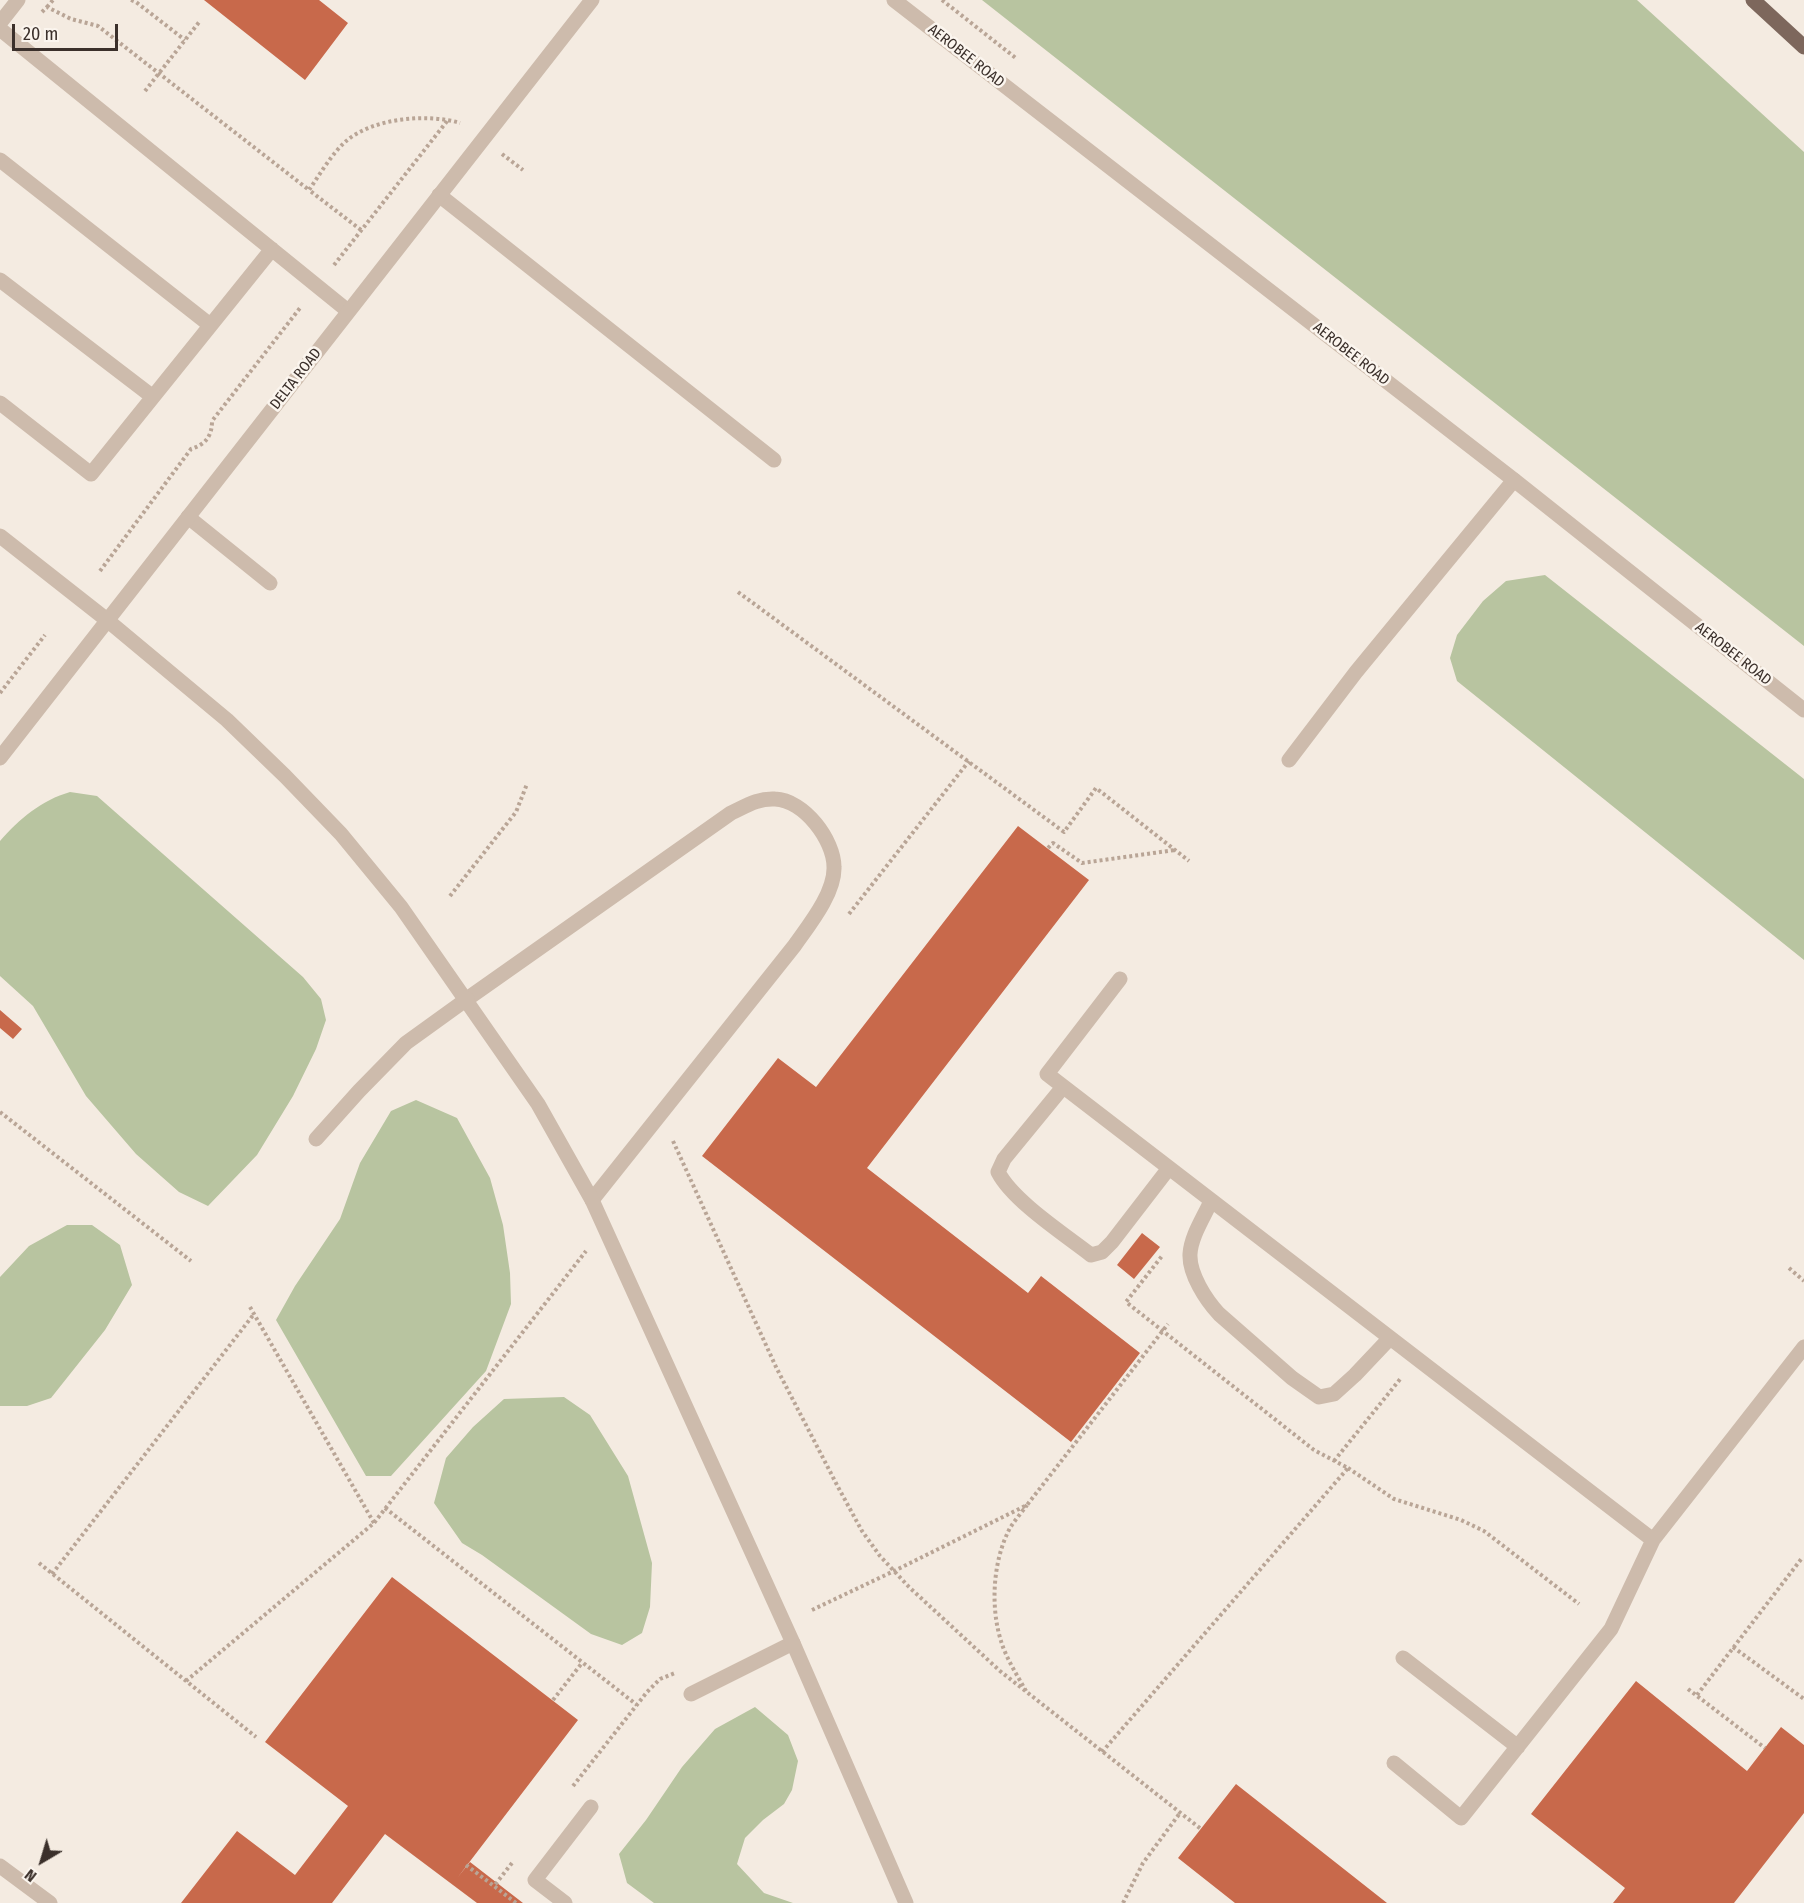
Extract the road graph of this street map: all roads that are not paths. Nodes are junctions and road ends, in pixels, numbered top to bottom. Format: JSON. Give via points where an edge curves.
{"nodes":[{"id":1,"x":18,"y":0,"type":"edge"},
{"id":2,"x":592,"y":0,"type":"edge"},
{"id":3,"x":894,"y":0,"type":"edge"},
{"id":4,"x":1753,"y":0,"type":"edge"},
{"id":5,"x":0,"y":23,"type":"edge"},
{"id":6,"x":0,"y":30,"type":"edge"},
{"id":7,"x":1804,"y":46,"type":"edge"},
{"id":8,"x":0,"y":160,"type":"edge"},
{"id":9,"x":439,"y":195,"type":"junction"},
{"id":10,"x":272,"y":249,"type":"junction"},
{"id":11,"x":0,"y":280,"type":"edge"},
{"id":12,"x":348,"y":311,"type":"junction"},
{"id":13,"x":210,"y":325,"type":"junction"},
{"id":14,"x":153,"y":397,"type":"junction"},
{"id":15,"x":0,"y":403,"type":"edge"},
{"id":16,"x":774,"y":460,"type":"dead end"},
{"id":17,"x":1514,"y":480,"type":"junction"},
{"id":18,"x":188,"y":517,"type":"junction"},
{"id":19,"x":0,"y":536,"type":"edge"},
{"id":20,"x":270,"y":583,"type":"dead end"},
{"id":21,"x":106,"y":620,"type":"junction"},
{"id":22,"x":1804,"y":710,"type":"edge"},
{"id":23,"x":0,"y":758,"type":"edge"},
{"id":24,"x":1289,"y":760,"type":"dead end"},
{"id":25,"x":1120,"y":979,"type":"dead end"},
{"id":26,"x":467,"y":999,"type":"junction"},
{"id":27,"x":1063,"y":1087,"type":"junction"},
{"id":28,"x":316,"y":1139,"type":"dead end"},
{"id":29,"x":1169,"y":1168,"type":"junction"},
{"id":30,"x":592,"y":1200,"type":"junction"},
{"id":31,"x":1211,"y":1201,"type":"junction"},
{"id":32,"x":1390,"y":1338,"type":"junction"},
{"id":33,"x":1804,"y":1347,"type":"edge"},
{"id":34,"x":1653,"y":1540,"type":"junction"},
{"id":35,"x":793,"y":1643,"type":"junction"},
{"id":36,"x":1403,"y":1658,"type":"dead end"},
{"id":37,"x":692,"y":1694,"type":"dead end"},
{"id":38,"x":1518,"y":1748,"type":"junction"},
{"id":39,"x":1394,"y":1763,"type":"dead end"},
{"id":40,"x":591,"y":1807,"type":"dead end"},
{"id":41,"x":0,"y":1866,"type":"edge"},
{"id":42,"x":50,"y":1903,"type":"edge"},
{"id":43,"x":565,"y":1903,"type":"edge"},
{"id":44,"x":906,"y":1903,"type":"edge"}],
"edges":[{"from":1,"to":5,"type":"street"},
{"from":2,"to":9,"type":"street","name":"DELTA ROAD"},
{"from":3,"to":17,"type":"street","name":"AEROBEE ROAD"},
{"from":4,"to":7,"type":"main road"},
{"from":6,"to":10,"type":"street"},
{"from":8,"to":13,"type":"street"},
{"from":9,"to":12,"type":"street","name":"DELTA ROAD"},
{"from":9,"to":16,"type":"street"},
{"from":10,"to":12,"type":"street"},
{"from":10,"to":13,"type":"street"},
{"from":11,"to":14,"type":"street"},
{"from":12,"to":18,"type":"street","name":"DELTA ROAD"},
{"from":13,"to":14,"type":"street"},
{"from":14,"to":15,"type":"street","via":[[91,474]]},
{"from":17,"to":22,"type":"street","name":"AEROBEE ROAD"},
{"from":17,"to":24,"type":"street"},
{"from":18,"to":20,"type":"street"},
{"from":18,"to":21,"type":"street","name":"DELTA ROAD"},
{"from":19,"to":21,"type":"street"},
{"from":21,"to":23,"type":"street","name":"DELTA ROAD"},
{"from":21,"to":26,"type":"street","via":[[227,720],[341,834],[401,907]]},
{"from":25,"to":27,"type":"street","via":[[1047,1074]]},
{"from":26,"to":28,"type":"street","via":[[406,1044]]},
{"from":26,"to":30,"type":"street","via":[[537,1104]]},
{"from":26,"to":30,"type":"street","via":[[731,813],[758,800],[777,799],[792,804],[809,815],[830,843],[834,868],[831,885],[811,922]]},
{"from":27,"to":29,"type":"street"},
{"from":27,"to":29,"type":"street","via":[[1004,1159],[998,1172],[1015,1195],[1091,1255],[1102,1252],[1112,1242]]},
{"from":29,"to":31,"type":"street"},
{"from":30,"to":35,"type":"street"},
{"from":31,"to":32,"type":"street"},
{"from":31,"to":32,"type":"street","via":[[1190,1256],[1195,1277],[1208,1303],[1292,1378],[1319,1397],[1334,1394]]},
{"from":32,"to":34,"type":"street"},
{"from":33,"to":34,"type":"street"},
{"from":34,"to":38,"type":"street","via":[[1611,1629]]},
{"from":35,"to":37,"type":"street"},
{"from":35,"to":44,"type":"street"},
{"from":36,"to":38,"type":"street"},
{"from":38,"to":39,"type":"street","via":[[1461,1818]]},
{"from":40,"to":43,"type":"street","via":[[535,1880]]},
{"from":41,"to":42,"type":"street"}]}
